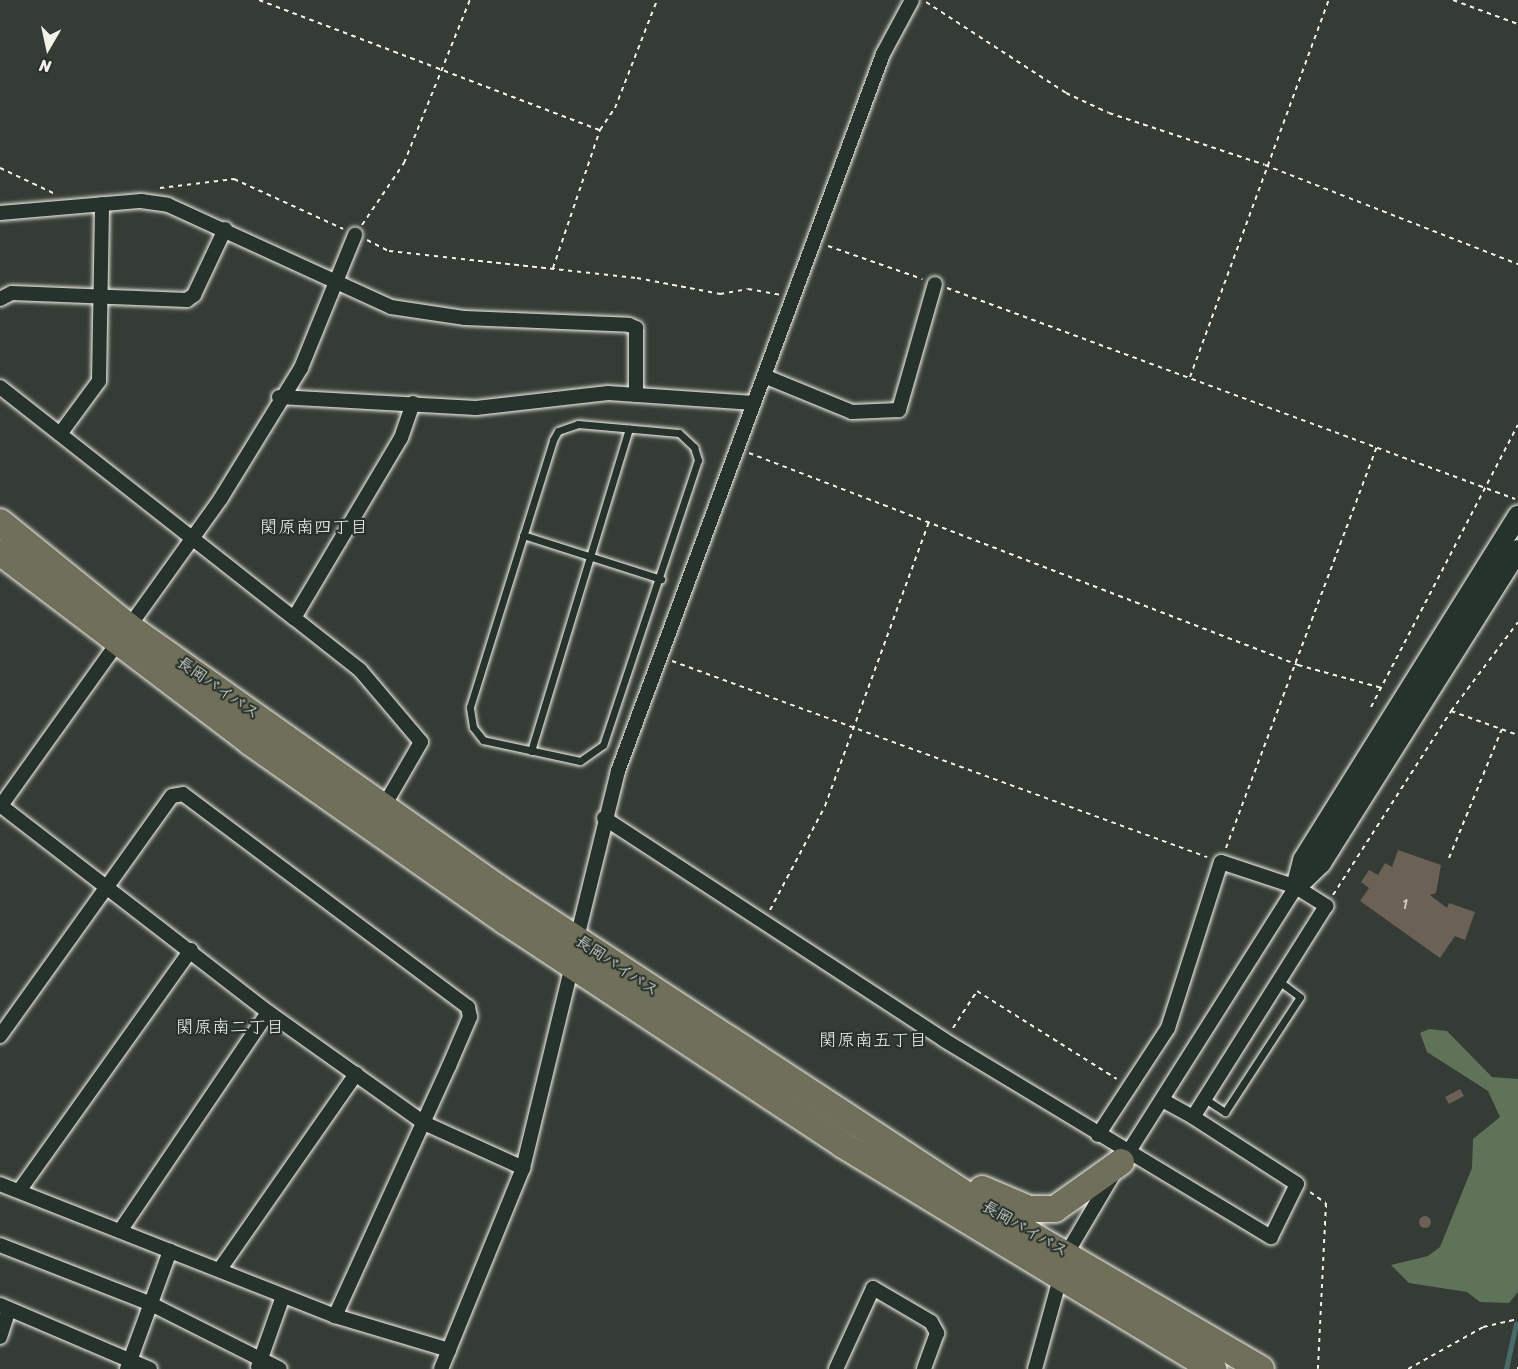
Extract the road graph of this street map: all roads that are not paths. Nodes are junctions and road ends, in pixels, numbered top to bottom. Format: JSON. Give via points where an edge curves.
{"nodes":[{"id":1,"x":912,"y":0,"type":"edge"},
{"id":2,"x":102,"y":204,"type":"junction"},
{"id":3,"x":0,"y":213,"type":"edge"},
{"id":4,"x":225,"y":229,"type":"junction"},
{"id":5,"x":355,"y":235,"type":"road end"},
{"id":6,"x":335,"y":280,"type":"junction"},
{"id":7,"x":935,"y":284,"type":"road end"},
{"id":8,"x":103,"y":296,"type":"junction"},
{"id":9,"x":0,"y":299,"type":"edge"},
{"id":10,"x":764,"y":376,"type":"junction"},
{"id":11,"x":0,"y":387,"type":"edge"},
{"id":12,"x":636,"y":395,"type":"junction"},
{"id":13,"x":279,"y":397,"type":"junction"},
{"id":14,"x":754,"y":403,"type":"junction"},
{"id":15,"x":413,"y":404,"type":"junction"},
{"id":16,"x":629,"y":429,"type":"junction"},
{"id":17,"x":60,"y":434,"type":"junction"},
{"id":18,"x":1516,"y":507,"type":"edge"},
{"id":19,"x":0,"y":522,"type":"edge"},
{"id":20,"x":523,"y":535,"type":"junction"},
{"id":21,"x":193,"y":537,"type":"junction"},
{"id":22,"x":1518,"y":550,"type":"edge"},
{"id":23,"x":0,"y":552,"type":"edge"},
{"id":24,"x":589,"y":555,"type":"junction"},
{"id":25,"x":661,"y":579,"type":"junction"},
{"id":26,"x":294,"y":618,"type":"junction"},
{"id":27,"x":122,"y":634,"type":"junction"},
{"id":28,"x":531,"y":751,"type":"junction"},
{"id":29,"x":0,"y":806,"type":"edge"},
{"id":30,"x":384,"y":806,"type":"junction"},
{"id":31,"x":604,"y":818,"type":"junction"},
{"id":32,"x":1296,"y":887,"type":"junction"},
{"id":33,"x":107,"y":888,"type":"junction"},
{"id":34,"x":577,"y":939,"type":"junction"},
{"id":35,"x":191,"y":950,"type":"junction"},
{"id":36,"x":572,"y":964,"type":"junction"},
{"id":37,"x":1279,"y":981,"type":"junction"},
{"id":38,"x":268,"y":1012,"type":"junction"},
{"id":39,"x":0,"y":1036,"type":"edge"},
{"id":40,"x":356,"y":1074,"type":"junction"},
{"id":41,"x":1203,"y":1098,"type":"junction"},
{"id":42,"x":1162,"y":1100,"type":"junction"},
{"id":43,"x":1193,"y":1117,"type":"junction"},
{"id":44,"x":424,"y":1123,"type":"junction"},
{"id":45,"x":1098,"y":1135,"type":"junction"},
{"id":46,"x":903,"y":1153,"type":"junction"},
{"id":47,"x":1125,"y":1157,"type":"junction"},
{"id":48,"x":523,"y":1168,"type":"junction"},
{"id":49,"x":0,"y":1184,"type":"edge"},
{"id":50,"x":19,"y":1191,"type":"junction"},
{"id":51,"x":120,"y":1231,"type":"junction"},
{"id":52,"x":0,"y":1245,"type":"edge"},
{"id":53,"x":170,"y":1251,"type":"junction"},
{"id":54,"x":1062,"y":1265,"type":"junction"},
{"id":55,"x":220,"y":1269,"type":"junction"},
{"id":56,"x":283,"y":1296,"type":"junction"},
{"id":57,"x":151,"y":1304,"type":"junction"},
{"id":58,"x":4,"y":1307,"type":"edge"},
{"id":59,"x":335,"y":1316,"type":"junction"},
{"id":60,"x":0,"y":1337,"type":"edge"},
{"id":61,"x":449,"y":1350,"type":"junction"},
{"id":62,"x":129,"y":1364,"type":"edge"},
{"id":63,"x":258,"y":1365,"type":"edge"},
{"id":64,"x":150,"y":1369,"type":"edge"},
{"id":65,"x":280,"y":1369,"type":"edge"},
{"id":66,"x":441,"y":1369,"type":"edge"},
{"id":67,"x":836,"y":1369,"type":"edge"},
{"id":68,"x":924,"y":1369,"type":"edge"},
{"id":69,"x":1035,"y":1369,"type":"edge"},
{"id":70,"x":1213,"y":1369,"type":"edge"},
{"id":71,"x":1261,"y":1369,"type":"edge"}],
"edges":[{"from":1,"to":10,"type":"street","via":[[883,54]]},
{"from":2,"to":3,"type":"street"},
{"from":2,"to":4,"type":"street","via":[[141,201],[168,205]]},
{"from":2,"to":8,"type":"street"},
{"from":4,"to":6,"type":"street"},
{"from":4,"to":8,"type":"street","via":[[191,298]]},
{"from":5,"to":6,"type":"street"},
{"from":6,"to":12,"type":"street","via":[[416,312],[636,328]]},
{"from":6,"to":13,"type":"street","via":[[301,368]]},
{"from":7,"to":10,"type":"street","via":[[899,410],[852,411]]},
{"from":8,"to":9,"type":"street","via":[[12,293]]},
{"from":8,"to":17,"type":"street","via":[[99,381]]},
{"from":10,"to":14,"type":"street"},
{"from":11,"to":17,"type":"street"},
{"from":12,"to":14,"type":"street"},
{"from":12,"to":15,"type":"street","via":[[581,394],[476,408]]},
{"from":13,"to":15,"type":"street"},
{"from":13,"to":21,"type":"street"},
{"from":14,"to":31,"type":"street"},
{"from":15,"to":26,"type":"street","via":[[401,438]]},
{"from":16,"to":20,"type":"lane","via":[[578,424],[558,431]]},
{"from":16,"to":24,"type":"lane"},
{"from":16,"to":25,"type":"lane","via":[[680,434],[694,447],[698,460]]},
{"from":17,"to":21,"type":"street"},
{"from":18,"to":32,"type":"street","via":[[1303,860]]},
{"from":19,"to":27,"type":"highway","name":"長岡バイパス"},
{"from":20,"to":24,"type":"lane"},
{"from":20,"to":28,"type":"lane","via":[[470,719],[483,740]]},
{"from":21,"to":26,"type":"street"},
{"from":21,"to":27,"type":"street"},
{"from":22,"to":32,"type":"street","via":[[1322,863]]},
{"from":23,"to":27,"type":"highway","name":"長岡バイパス"},
{"from":24,"to":25,"type":"lane"},
{"from":24,"to":28,"type":"lane"},
{"from":25,"to":28,"type":"lane","via":[[603,745],[580,761]]},
{"from":26,"to":30,"type":"street","via":[[360,670],[421,742]]},
{"from":27,"to":29,"type":"street"},
{"from":27,"to":30,"type":"highway","name":"長岡バイパス"},
{"from":27,"to":36,"type":"highway","name":"長岡バイパス","via":[[349,814]]},
{"from":29,"to":33,"type":"street"},
{"from":30,"to":34,"type":"highway","name":"長岡バイパス"},
{"from":31,"to":34,"type":"street"},
{"from":31,"to":45,"type":"street","via":[[944,1040]]},
{"from":32,"to":37,"type":"street","via":[[1326,906]]},
{"from":32,"to":42,"type":"street"},
{"from":32,"to":45,"type":"street","via":[[1221,862],[1168,1028]]},
{"from":33,"to":35,"type":"street"},
{"from":33,"to":39,"type":"street"},
{"from":33,"to":44,"type":"street","via":[[171,796],[183,794],[221,821],[468,1007],[470,1017]]},
{"from":34,"to":36,"type":"street"},
{"from":34,"to":46,"type":"highway","name":"長岡バイパス"},
{"from":35,"to":38,"type":"street"},
{"from":35,"to":50,"type":"street"},
{"from":36,"to":48,"type":"street"},
{"from":36,"to":54,"type":"highway","name":"長岡バイパス","via":[[763,1094]]},
{"from":37,"to":41,"type":"street"},
{"from":37,"to":41,"type":"lane","via":[[1300,997],[1225,1113]]},
{"from":38,"to":40,"type":"street"},
{"from":38,"to":51,"type":"street"},
{"from":40,"to":44,"type":"street"},
{"from":40,"to":55,"type":"street"},
{"from":41,"to":43,"type":"street"},
{"from":42,"to":43,"type":"street"},
{"from":42,"to":47,"type":"street"},
{"from":43,"to":47,"type":"street","via":[[1297,1184],[1271,1237]]},
{"from":44,"to":48,"type":"street"},
{"from":44,"to":59,"type":"street"},
{"from":45,"to":47,"type":"street"},
{"from":46,"to":47,"type":"highway","via":[[1016,1204],[1041,1210],[1065,1206]]},
{"from":46,"to":54,"type":"highway","name":"長岡バイパス"},
{"from":47,"to":54,"type":"street"},
{"from":48,"to":61,"type":"street"},
{"from":49,"to":50,"type":"street"},
{"from":50,"to":51,"type":"street"},
{"from":51,"to":53,"type":"street"},
{"from":52,"to":57,"type":"street"},
{"from":53,"to":55,"type":"street"},
{"from":53,"to":57,"type":"street"},
{"from":54,"to":69,"type":"street"},
{"from":54,"to":70,"type":"highway","name":"長岡バイパス"},
{"from":54,"to":71,"type":"highway","name":"長岡バイパス"},
{"from":55,"to":56,"type":"street"},
{"from":56,"to":59,"type":"street"},
{"from":56,"to":63,"type":"street"},
{"from":57,"to":62,"type":"street"},
{"from":57,"to":63,"type":"street"},
{"from":58,"to":60,"type":"street"},
{"from":58,"to":62,"type":"street"},
{"from":59,"to":61,"type":"street"},
{"from":61,"to":66,"type":"street"},
{"from":62,"to":64,"type":"street"},
{"from":63,"to":65,"type":"street"},
{"from":67,"to":68,"type":"street","via":[[873,1288],[931,1322],[937,1333]]}]}
